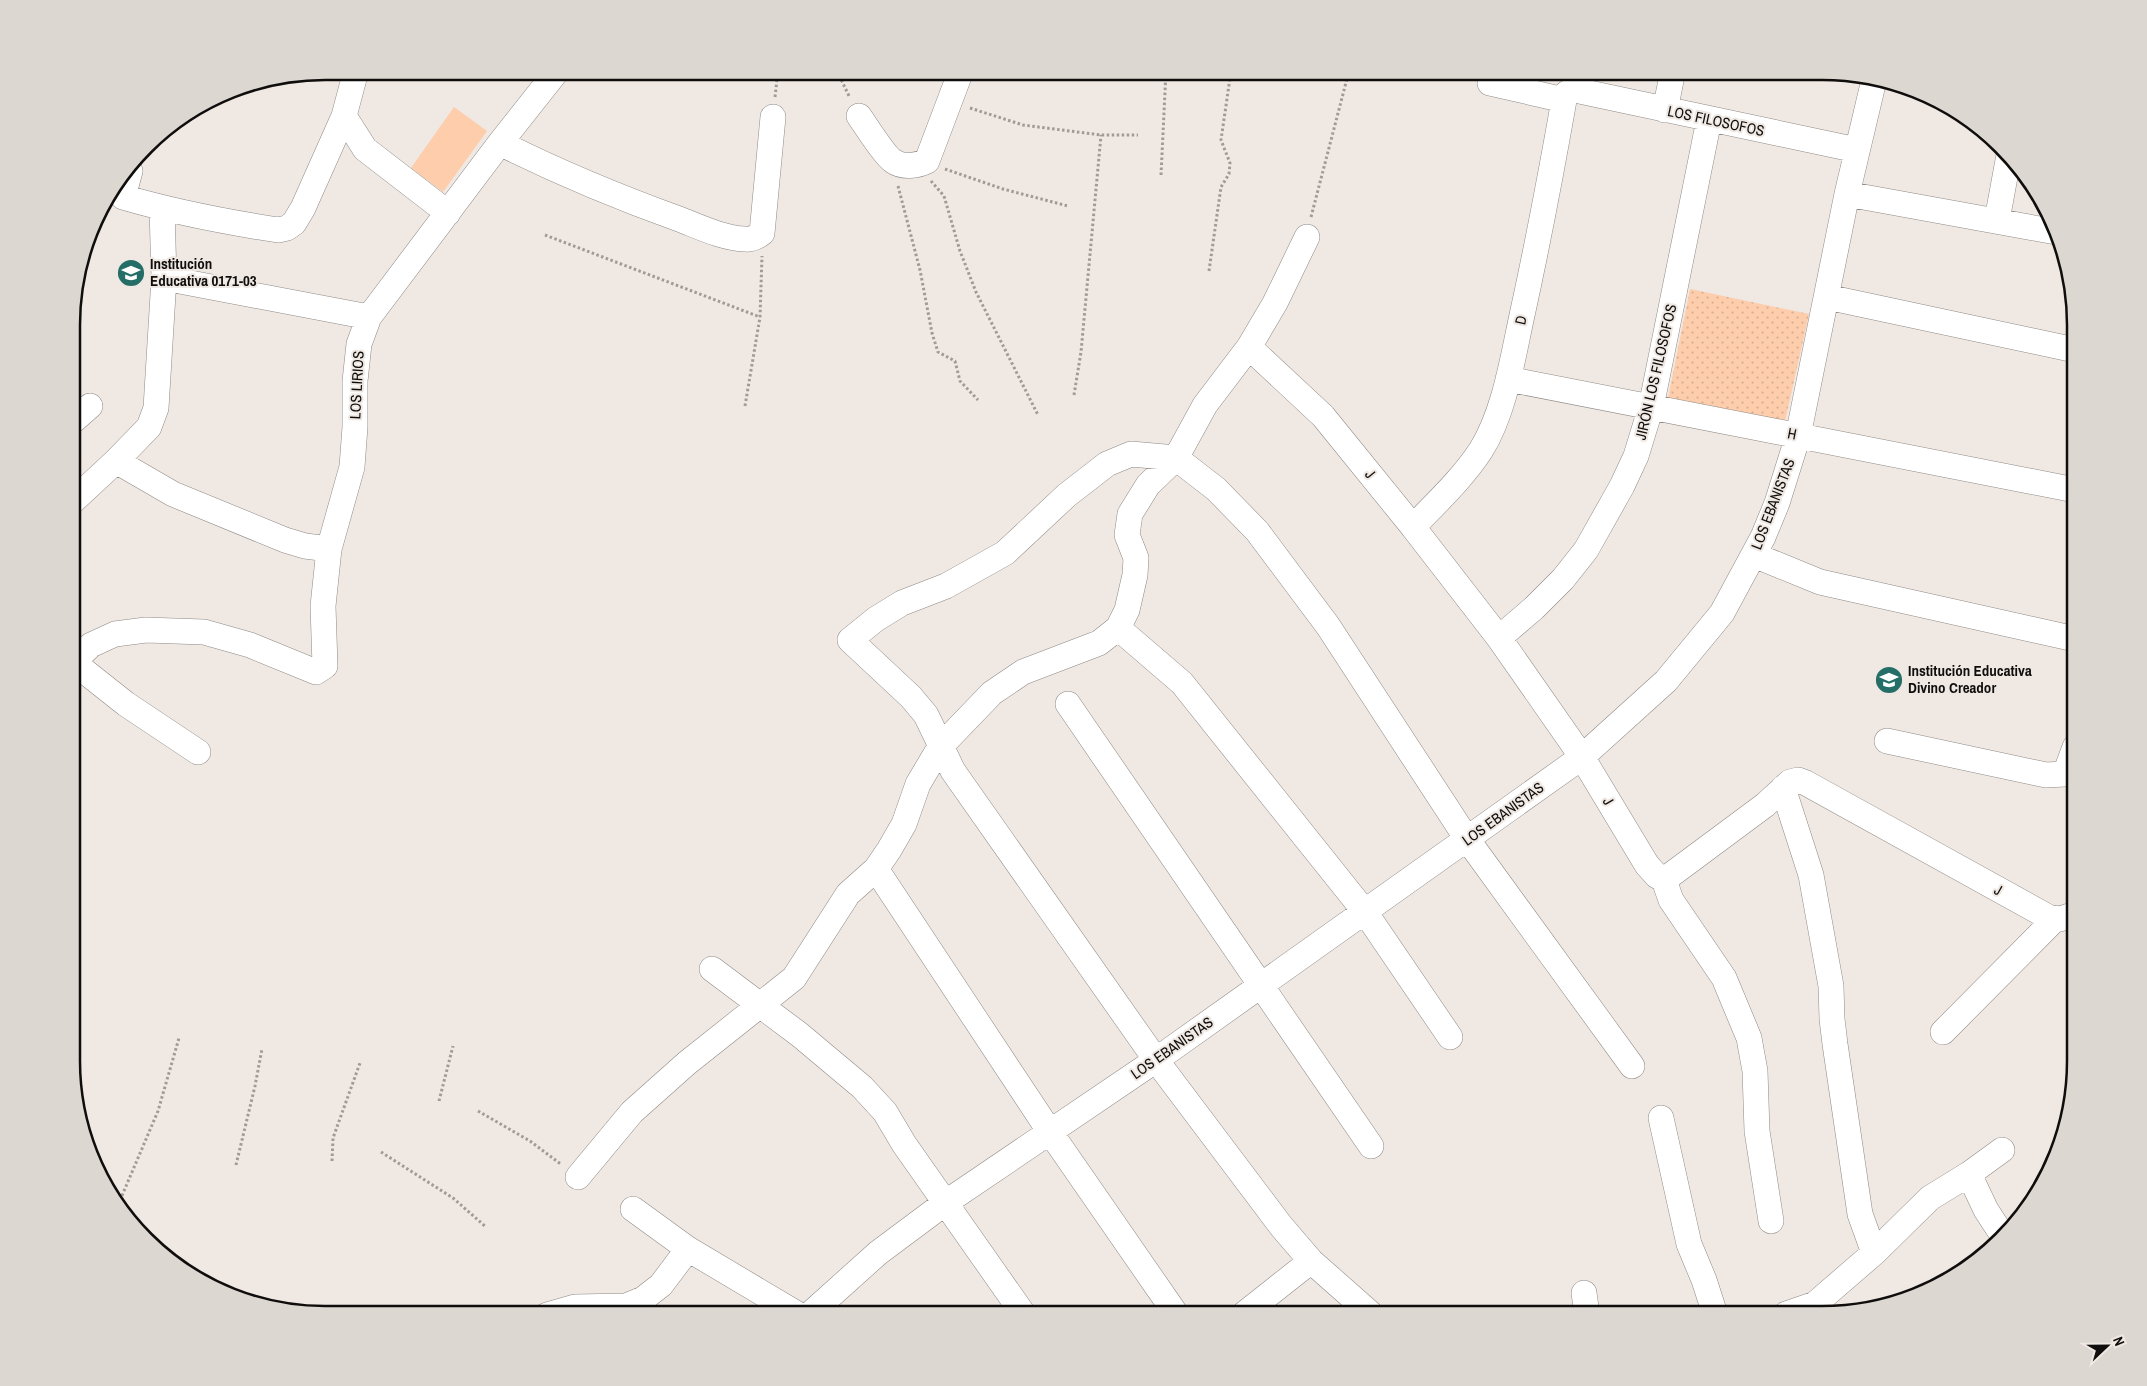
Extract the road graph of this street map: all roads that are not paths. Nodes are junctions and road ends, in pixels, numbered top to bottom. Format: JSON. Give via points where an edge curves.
{"nodes":[{"id":1,"x":354,"y":80,"type":"edge"},
{"id":2,"x":550,"y":80,"type":"edge"},
{"id":3,"x":957,"y":80,"type":"edge"},
{"id":4,"x":1671,"y":80,"type":"edge"},
{"id":5,"x":1490,"y":83,"type":"dead end"},
{"id":6,"x":1873,"y":86,"type":"edge"},
{"id":7,"x":1569,"y":95,"type":"junction"},
{"id":8,"x":1665,"y":110,"type":"junction"},
{"id":9,"x":344,"y":116,"type":"junction"},
{"id":10,"x":859,"y":116,"type":"road end"},
{"id":11,"x":773,"y":117,"type":"dead end"},
{"id":12,"x":1709,"y":120,"type":"junction"},
{"id":13,"x":500,"y":143,"type":"junction"},
{"id":14,"x":1857,"y":150,"type":"junction"},
{"id":15,"x":2007,"y":165,"type":"edge"},
{"id":16,"x":128,"y":181,"type":"edge"},
{"id":17,"x":1847,"y":194,"type":"junction"},
{"id":18,"x":162,"y":209,"type":"junction"},
{"id":19,"x":448,"y":213,"type":"junction"},
{"id":20,"x":1997,"y":220,"type":"junction"},
{"id":21,"x":2048,"y":230,"type":"edge"},
{"id":22,"x":1307,"y":237,"type":"road end"},
{"id":23,"x":164,"y":278,"type":"junction"},
{"id":24,"x":1827,"y":298,"type":"junction"},
{"id":25,"x":369,"y":317,"type":"junction"},
{"id":26,"x":1249,"y":347,"type":"junction"},
{"id":27,"x":2067,"y":348,"type":"edge"},
{"id":28,"x":1508,"y":379,"type":"junction"},
{"id":29,"x":1651,"y":407,"type":"junction"},
{"id":30,"x":1798,"y":436,"type":"junction"},
{"id":31,"x":1176,"y":458,"type":"junction"},
{"id":32,"x":116,"y":461,"type":"junction"},
{"id":33,"x":2067,"y":488,"type":"edge"},
{"id":34,"x":80,"y":494,"type":"edge"},
{"id":35,"x":1413,"y":527,"type":"junction"},
{"id":36,"x":329,"y":549,"type":"junction"},
{"id":37,"x":1754,"y":555,"type":"junction"},
{"id":38,"x":1118,"y":628,"type":"junction"},
{"id":39,"x":2067,"y":637,"type":"edge"},
{"id":40,"x":1498,"y":638,"type":"junction"},
{"id":41,"x":80,"y":655,"type":"edge"},
{"id":42,"x":80,"y":668,"type":"edge"},
{"id":43,"x":1068,"y":704,"type":"dead end"},
{"id":44,"x":1887,"y":741,"type":"dead end"},
{"id":45,"x":940,"y":747,"type":"junction"},
{"id":46,"x":198,"y":752,"type":"dead end"},
{"id":47,"x":1582,"y":757,"type":"junction"},
{"id":48,"x":2067,"y":769,"type":"edge"},
{"id":49,"x":1783,"y":788,"type":"junction"},
{"id":50,"x":1467,"y":839,"type":"junction"},
{"id":51,"x":876,"y":869,"type":"junction"},
{"id":52,"x":1664,"y":880,"type":"junction"},
{"id":53,"x":1365,"y":912,"type":"junction"},
{"id":54,"x":2065,"y":916,"type":"edge"},
{"id":55,"x":712,"y":969,"type":"dead end"},
{"id":56,"x":1260,"y":986,"type":"junction"},
{"id":57,"x":760,"y":1005,"type":"junction"},
{"id":58,"x":1943,"y":1032,"type":"dead end"},
{"id":59,"x":1450,"y":1037,"type":"dead end"},
{"id":60,"x":1156,"y":1060,"type":"junction"},
{"id":61,"x":1632,"y":1066,"type":"dead end"},
{"id":62,"x":1661,"y":1118,"type":"dead end"},
{"id":63,"x":1050,"y":1132,"type":"junction"},
{"id":64,"x":1371,"y":1146,"type":"dead end"},
{"id":65,"x":2002,"y":1150,"type":"dead end"},
{"id":66,"x":1969,"y":1174,"type":"junction"},
{"id":67,"x":578,"y":1177,"type":"road end"},
{"id":68,"x":945,"y":1203,"type":"junction"},
{"id":69,"x":633,"y":1209,"type":"dead end"},
{"id":70,"x":1771,"y":1221,"type":"dead end"},
{"id":71,"x":1999,"y":1230,"type":"edge"},
{"id":72,"x":688,"y":1249,"type":"junction"},
{"id":73,"x":1874,"y":1253,"type":"junction"},
{"id":74,"x":1311,"y":1261,"type":"junction"},
{"id":75,"x":626,"y":1306,"type":"edge"},
{"id":76,"x":784,"y":1306,"type":"edge"},
{"id":77,"x":819,"y":1306,"type":"edge"},
{"id":78,"x":1018,"y":1306,"type":"edge"},
{"id":79,"x":1170,"y":1306,"type":"edge"},
{"id":80,"x":1254,"y":1306,"type":"edge"},
{"id":81,"x":1363,"y":1306,"type":"edge"},
{"id":82,"x":1712,"y":1306,"type":"edge"},
{"id":83,"x":1809,"y":1306,"type":"edge"}],
"edges":[{"from":1,"to":9,"type":"street"},
{"from":2,"to":13,"type":"street","name":"LOS LIRIOS"},
{"from":3,"to":10,"type":"street","via":[[927,161],[918,166],[892,161]]},
{"from":4,"to":8,"type":"street"},
{"from":5,"to":7,"type":"street","name":"LOS FILOSOFOS"},
{"from":6,"to":14,"type":"street","name":"LOS EBANISTAS"},
{"from":7,"to":8,"type":"street","name":"LOS FILOSOFOS"},
{"from":7,"to":28,"type":"street","name":"D"},
{"from":8,"to":12,"type":"street","name":"LOS FILOSOFOS"},
{"from":9,"to":18,"type":"street","via":[[303,208],[287,228],[278,230]]},
{"from":9,"to":19,"type":"street","via":[[365,149]]},
{"from":11,"to":13,"type":"street","via":[[762,233],[746,240],[652,209],[553,169]]},
{"from":12,"to":14,"type":"street","name":"LOS FILOSOFOS"},
{"from":12,"to":29,"type":"street","name":"JIRÓN LOS FILOSOFOS"},
{"from":13,"to":19,"type":"street","name":"LOS LIRIOS"},
{"from":14,"to":17,"type":"street","name":"LOS EBANISTAS"},
{"from":15,"to":20,"type":"street"},
{"from":16,"to":18,"type":"street","via":[[123,198]]},
{"from":17,"to":20,"type":"street"},
{"from":17,"to":24,"type":"street","name":"LOS EBANISTAS"},
{"from":18,"to":23,"type":"street"},
{"from":19,"to":25,"type":"street","name":"LOS LIRIOS"},
{"from":20,"to":21,"type":"street"},
{"from":22,"to":26,"type":"street"},
{"from":23,"to":25,"type":"street"},
{"from":23,"to":32,"type":"street","via":[[156,408],[149,427]]},
{"from":24,"to":27,"type":"street"},
{"from":24,"to":30,"type":"street","name":"LOS EBANISTAS"},
{"from":25,"to":36,"type":"street","name":"LOS LIRIOS","via":[[359,344],[352,467]]},
{"from":26,"to":31,"type":"street","via":[[1205,405]]},
{"from":26,"to":35,"type":"street","name":"J","via":[[1323,416]]},
{"from":28,"to":29,"type":"street","name":"H"},
{"from":28,"to":35,"type":"street","name":"D","via":[[1482,448],[1464,474]]},
{"from":29,"to":30,"type":"street","name":"H"},
{"from":29,"to":40,"type":"street","name":"JIRÓN LOS FILOSOFOS","via":[[1636,456],[1586,550],[1534,608]]},
{"from":30,"to":33,"type":"street","name":"H"},
{"from":30,"to":37,"type":"street","name":"LOS EBANISTAS","via":[[1777,503]]},
{"from":31,"to":38,"type":"street","via":[[1148,485],[1130,514],[1127,535],[1136,558],[1135,575],[1127,610]]},
{"from":31,"to":45,"type":"street","via":[[1131,454],[1107,464],[1067,495],[1006,553],[946,586],[902,603],[850,640],[911,697],[926,715]]},
{"from":31,"to":50,"type":"street","via":[[1216,489],[1257,531],[1328,626]]},
{"from":32,"to":34,"type":"street"},
{"from":32,"to":36,"type":"street","via":[[173,494],[285,540]]},
{"from":35,"to":40,"type":"street","name":"J"},
{"from":36,"to":41,"type":"street","name":"LOS LIRIOS","via":[[323,606],[326,661],[322,670],[316,672],[250,645],[204,632],[115,634],[91,645]]},
{"from":37,"to":39,"type":"street","via":[[1820,582]]},
{"from":37,"to":47,"type":"street","name":"LOS EBANISTAS","via":[[1722,613],[1666,680]]},
{"from":38,"to":45,"type":"street","via":[[1099,642],[1023,672],[992,693]]},
{"from":38,"to":53,"type":"street","via":[[1182,683]]},
{"from":40,"to":47,"type":"street","name":"J"},
{"from":42,"to":46,"type":"street","via":[[126,704]]},
{"from":43,"to":56,"type":"street"},
{"from":44,"to":48,"type":"street","via":[[2046,775],[2065,774]]},
{"from":45,"to":51,"type":"street","via":[[918,784],[904,824]]},
{"from":45,"to":60,"type":"street","via":[[953,771]]},
{"from":47,"to":50,"type":"street","name":"LOS EBANISTAS"},
{"from":47,"to":52,"type":"street","name":"J","via":[[1647,865]]},
{"from":49,"to":52,"type":"street","name":"J"},
{"from":49,"to":54,"type":"street","name":"J","via":[[1798,780],[1806,783],[2050,918]]},
{"from":49,"to":73,"type":"street","via":[[1811,875],[1831,986],[1835,1044],[1860,1214]]},
{"from":50,"to":53,"type":"street","name":"LOS EBANISTAS"},
{"from":50,"to":61,"type":"street"},
{"from":51,"to":57,"type":"street","via":[[848,894],[794,978]]},
{"from":51,"to":63,"type":"street"},
{"from":52,"to":70,"type":"street","via":[[1671,900],[1724,978],[1749,1038],[1755,1071],[1757,1131]]},
{"from":53,"to":56,"type":"street","name":"LOS EBANISTAS"},
{"from":53,"to":59,"type":"street"},
{"from":54,"to":58,"type":"street"},
{"from":55,"to":57,"type":"street"},
{"from":56,"to":60,"type":"street","name":"LOS EBANISTAS"},
{"from":56,"to":64,"type":"street"},
{"from":57,"to":67,"type":"street","via":[[632,1112]]},
{"from":57,"to":68,"type":"street","via":[[862,1087],[884,1112]]},
{"from":60,"to":63,"type":"street","name":"LOS EBANISTAS"},
{"from":60,"to":74,"type":"street"},
{"from":62,"to":82,"type":"street","via":[[1689,1244]]},
{"from":63,"to":68,"type":"street","name":"LOS EBANISTAS"},
{"from":63,"to":79,"type":"street"},
{"from":65,"to":66,"type":"street"},
{"from":66,"to":71,"type":"street"},
{"from":66,"to":73,"type":"street","via":[[1930,1198]]},
{"from":68,"to":77,"type":"street","name":"LOS EBANISTAS","via":[[878,1253]]},
{"from":68,"to":78,"type":"street"},
{"from":69,"to":72,"type":"street"},
{"from":72,"to":75,"type":"street","via":[[661,1286],[644,1299]]},
{"from":72,"to":76,"type":"street"},
{"from":73,"to":83,"type":"street"},
{"from":74,"to":80,"type":"street"},
{"from":74,"to":81,"type":"street"}]}
